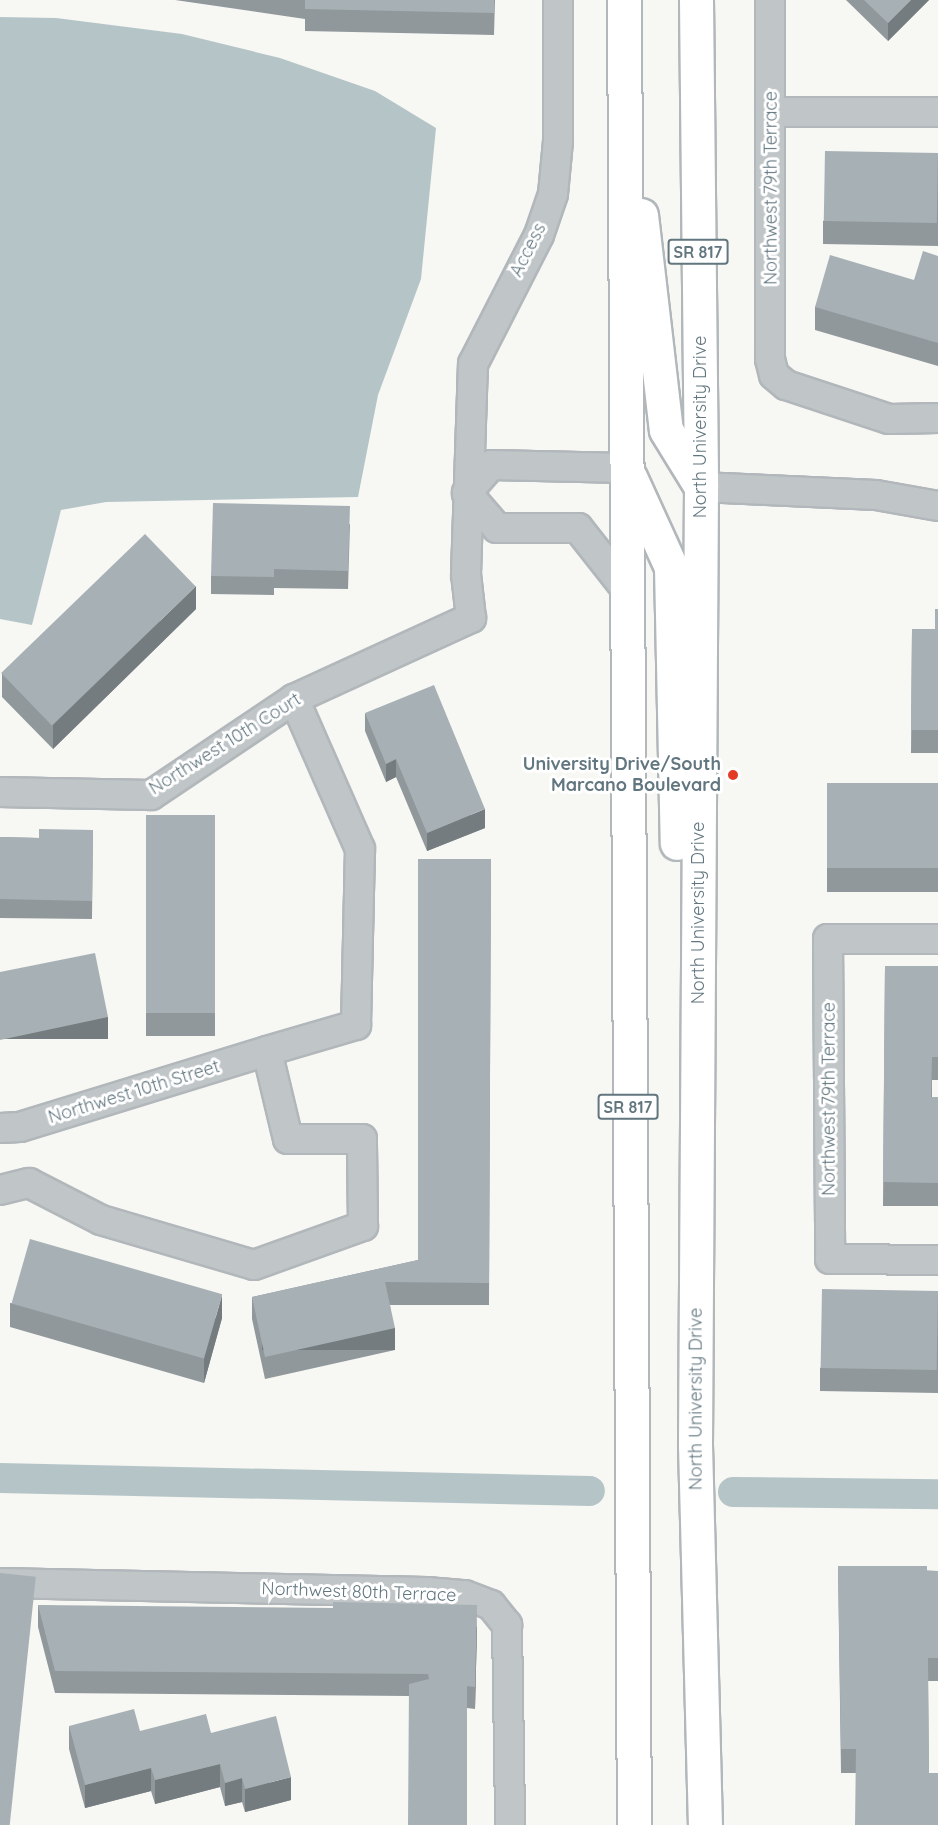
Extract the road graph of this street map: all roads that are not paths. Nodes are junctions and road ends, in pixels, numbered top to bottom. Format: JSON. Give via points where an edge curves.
{"nodes":[{"id":1,"x":558,"y":0,"type":"edge"},
{"id":2,"x":624,"y":0,"type":"edge"},
{"id":3,"x":696,"y":0,"type":"edge"},
{"id":4,"x":770,"y":0,"type":"edge"},
{"id":5,"x":772,"y":112,"type":"junction"},
{"id":6,"x":938,"y":112,"type":"edge"},
{"id":7,"x":622,"y":132,"type":"junction"},
{"id":8,"x":938,"y":418,"type":"edge"},
{"id":9,"x":625,"y":468,"type":"junction"},
{"id":10,"x":701,"y":487,"type":"junction"},
{"id":11,"x":467,"y":493,"type":"junction"},
{"id":12,"x":938,"y":506,"type":"edge"},
{"id":13,"x":626,"y":589,"type":"junction"},
{"id":14,"x":471,"y":618,"type":"joint"},
{"id":15,"x":294,"y":699,"type":"junction"},
{"id":16,"x":0,"y":792,"type":"edge"},
{"id":17,"x":938,"y":939,"type":"edge"},
{"id":18,"x":698,"y":952,"type":"junction"},
{"id":19,"x":267,"y":1051,"type":"junction"},
{"id":20,"x":0,"y":1128,"type":"edge"},
{"id":21,"x":0,"y":1190,"type":"edge"},
{"id":22,"x":938,"y":1260,"type":"edge"},
{"id":23,"x":0,"y":1583,"type":"edge"},
{"id":24,"x":510,"y":1825,"type":"edge"},
{"id":25,"x":634,"y":1825,"type":"edge"},
{"id":26,"x":705,"y":1825,"type":"edge"}],
"edges":[{"from":1,"to":11,"type":"street","name":"Access","via":[[558,141],[553,195],[539,235],[473,364]]},
{"from":2,"to":7,"type":"main road","number":"SR 817"},
{"from":3,"to":10,"type":"main road","name":"North University Drive","number":"SR 817"},
{"from":4,"to":5,"type":"street","name":"Northwest 79th Terrace"},
{"from":5,"to":6,"type":"street"},
{"from":5,"to":8,"type":"street","name":"Northwest 79th Terrace","via":[[770,359],[774,375],[786,384],[889,419]]},
{"from":7,"to":9,"type":"main road","number":"SR 817"},
{"from":7,"to":10,"type":"main road","via":[[637,178],[666,430]]},
{"from":9,"to":11,"type":"street","via":[[491,465]]},
{"from":9,"to":13,"type":"main road","number":"SR 817"},
{"from":9,"to":18,"type":"main road","via":[[671,567],[679,924],[684,937]]},
{"from":10,"to":12,"type":"street","via":[[876,495]]},
{"from":10,"to":18,"type":"main road","name":"North University Drive","number":"SR 817"},
{"from":11,"to":13,"type":"street","via":[[497,528],[578,528]]},
{"from":11,"to":14,"type":"street","name":"Access","via":[[466,574]]},
{"from":13,"to":25,"type":"main road","number":"SR 817"},
{"from":14,"to":15,"type":"street","name":"Northwest 10th Court"},
{"from":15,"to":16,"type":"street","name":"Northwest 10th Court","via":[[151,795]]},
{"from":15,"to":19,"type":"street","via":[[360,849],[357,1025]]},
{"from":17,"to":22,"type":"street","name":"Northwest 79th Terrace","via":[[828,939],[830,1259]]},
{"from":18,"to":26,"type":"main road","name":"North University Drive","number":"SR 817","via":[[695,1445]]},
{"from":19,"to":20,"type":"street","name":"Northwest 10th Street","via":[[20,1127]]},
{"from":19,"to":21,"type":"street","via":[[288,1139],[362,1139],[363,1226],[254,1265],[101,1220],[29,1183]]},
{"from":23,"to":24,"type":"street","name":"Northwest 80th Terrace","via":[[427,1592],[465,1595],[491,1605],[507,1625]]}]}
